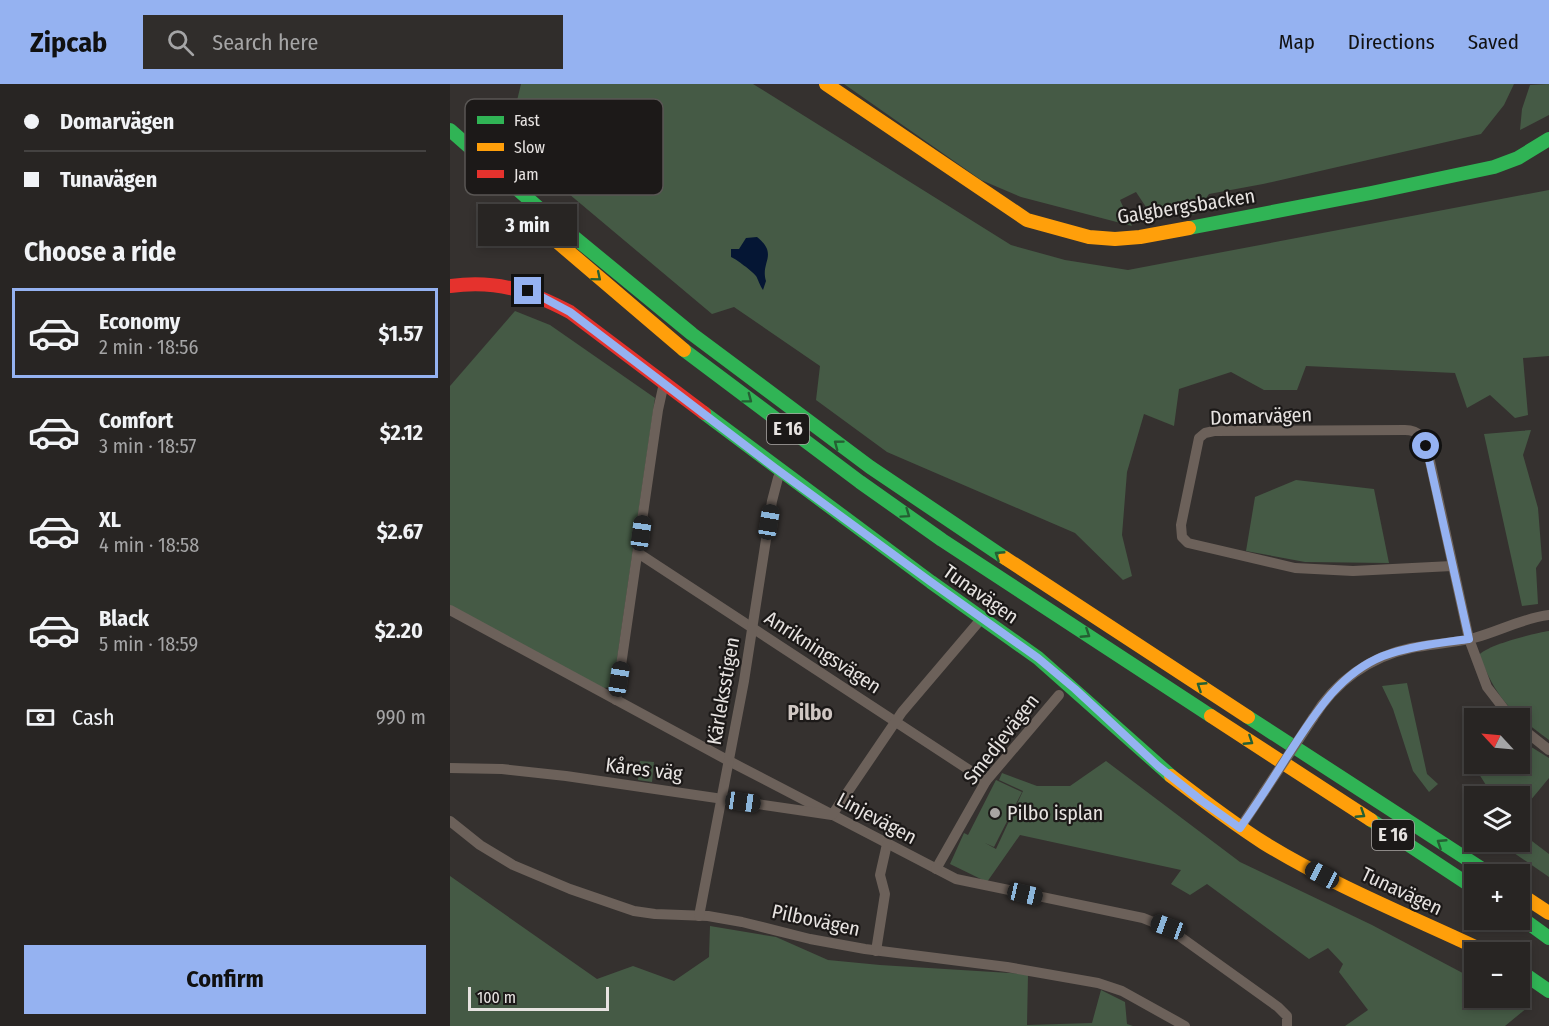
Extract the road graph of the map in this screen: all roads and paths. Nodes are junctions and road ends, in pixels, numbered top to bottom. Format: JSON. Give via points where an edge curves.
{"nodes":[{"id":1,"x":826,"y":84,"type":"edge"},
{"id":2,"x":450,"y":130,"type":"edge"},
{"id":3,"x":1549,"y":139,"type":"edge"},
{"id":4,"x":465,"y":143,"type":"edge"},
{"id":5,"x":524,"y":195,"type":"edge"},
{"id":6,"x":527,"y":216,"type":"dead end"},
{"id":7,"x":450,"y":286,"type":"edge"},
{"id":8,"x":664,"y":383,"type":"junction"},
{"id":9,"x":781,"y":472,"type":"junction"},
{"id":10,"x":638,"y":553,"type":"junction"},
{"id":11,"x":1452,"y":566,"type":"junction"},
{"id":12,"x":450,"y":610,"type":"edge"},
{"id":13,"x":1549,"y":615,"type":"edge"},
{"id":14,"x":982,"y":618,"type":"junction"},
{"id":15,"x":752,"y":627,"type":"junction"},
{"id":16,"x":1469,"y":639,"type":"junction"},
{"id":17,"x":1059,"y":695,"type":"dead end"},
{"id":18,"x":616,"y":700,"type":"junction"},
{"id":19,"x":1503,"y":708,"type":"edge"},
{"id":20,"x":895,"y":722,"type":"junction"},
{"id":21,"x":1530,"y":735,"type":"edge"},
{"id":22,"x":1549,"y":750,"type":"edge"},
{"id":23,"x":729,"y":761,"type":"junction"},
{"id":24,"x":450,"y":768,"type":"edge"},
{"id":25,"x":986,"y":781,"type":"junction"},
{"id":26,"x":721,"y":798,"type":"junction"},
{"id":27,"x":832,"y":815,"type":"junction"},
{"id":28,"x":450,"y":821,"type":"edge"},
{"id":29,"x":1240,"y":828,"type":"junction"},
{"id":30,"x":887,"y":844,"type":"junction"},
{"id":31,"x":1475,"y":864,"type":"edge"},
{"id":32,"x":936,"y":869,"type":"junction"},
{"id":33,"x":1464,"y":881,"type":"edge"},
{"id":34,"x":1530,"y":901,"type":"edge"},
{"id":35,"x":1549,"y":913,"type":"edge"},
{"id":36,"x":699,"y":916,"type":"junction"},
{"id":37,"x":1530,"y":925,"type":"edge"},
{"id":38,"x":1549,"y":938,"type":"edge"},
{"id":39,"x":1465,"y":942,"type":"edge"},
{"id":40,"x":876,"y":951,"type":"junction"},
{"id":41,"x":1530,"y":978,"type":"edge"},
{"id":42,"x":1549,"y":991,"type":"edge"},
{"id":43,"x":1185,"y":1026,"type":"edge"},
{"id":44,"x":1287,"y":1026,"type":"edge"}],
"edges":[{"from":1,"to":3,"type":"main road","name":"Galgbergsbacken","via":[[1027,220],[1089,237],[1129,238],[1184,230],[1435,180],[1510,161]]},
{"from":4,"to":2,"type":"main road","number":"E 16","one_way":true},
{"from":31,"to":5,"type":"main road","number":"E 16","one_way":true,"via":[[870,467],[692,334]]},
{"from":6,"to":33,"type":"main road","number":"E 16","one_way":true,"via":[[680,347],[860,482],[980,565]]},
{"from":7,"to":8,"type":"main road","name":"Tunavägen","via":[[487,283],[540,296],[570,312]]},
{"from":8,"to":9,"type":"main road","name":"Tunavägen"},
{"from":8,"to":10,"type":"street"},
{"from":9,"to":14,"type":"main road","name":"Tunavägen"},
{"from":9,"to":15,"type":"street","name":"Kärleksstigen","via":[[772,501]]},
{"from":10,"to":15,"type":"street","name":"Anrikningsvägen"},
{"from":10,"to":18,"type":"street"},
{"from":11,"to":11,"type":"street","name":"Domarvägen","via":[[1353,571],[1295,568],[1188,543],[1182,537],[1181,525],[1199,438],[1214,431],[1415,431],[1425,441]]},
{"from":11,"to":16,"type":"street","name":"Domarvägen"},
{"from":12,"to":18,"type":"street","name":"Linjevägen"},
{"from":13,"to":16,"type":"street"},
{"from":14,"to":20,"type":"street"},
{"from":14,"to":29,"type":"main road","name":"Tunavägen","via":[[1046,664],[1158,766]]},
{"from":15,"to":20,"type":"street","name":"Anrikningsvägen"},
{"from":15,"to":23,"type":"street","name":"Kärleksstigen"},
{"from":16,"to":19,"type":"street","name":"Domarvägen","via":[[1487,687]]},
{"from":16,"to":29,"type":"street","bridge":true,"via":[[1409,649],[1357,670],[1336,688],[1312,718]]},
{"from":17,"to":25,"type":"street","name":"Smedjevägen"},
{"from":18,"to":23,"type":"street","name":"Linjevägen"},
{"from":20,"to":25,"type":"street","name":"Anrikningsvägen"},
{"from":20,"to":27,"type":"street"},
{"from":21,"to":22,"type":"street"},
{"from":23,"to":26,"type":"street","name":"Kärleksstigen"},
{"from":23,"to":27,"type":"street","name":"Linjevägen"},
{"from":24,"to":26,"type":"street","name":"Kåres väg","via":[[520,771]]},
{"from":25,"to":32,"type":"street","name":"Smedjevägen"},
{"from":26,"to":27,"type":"street","name":"Kåres väg"},
{"from":26,"to":36,"type":"street","name":"Kärleksstigen"},
{"from":27,"to":30,"type":"street","name":"Linjevägen"},
{"from":28,"to":36,"type":"street","name":"Pilbovägen","via":[[499,857],[570,889],[634,911]]},
{"from":29,"to":39,"type":"main road","name":"Tunavägen","via":[[1322,875]]},
{"from":30,"to":32,"type":"street","name":"Linjevägen"},
{"from":30,"to":40,"type":"street","via":[[880,875],[885,894]]},
{"from":32,"to":44,"type":"street","name":"Linjevägen","via":[[967,882],[1143,918],[1168,927],[1278,1007],[1287,1016]]},
{"from":34,"to":35,"type":"main road"},
{"from":36,"to":40,"type":"street","name":"Pilbovägen"},
{"from":37,"to":38,"type":"main road"},
{"from":40,"to":43,"type":"street","name":"Pilbovägen","via":[[1098,982]]},
{"from":41,"to":42,"type":"main road"}]}
